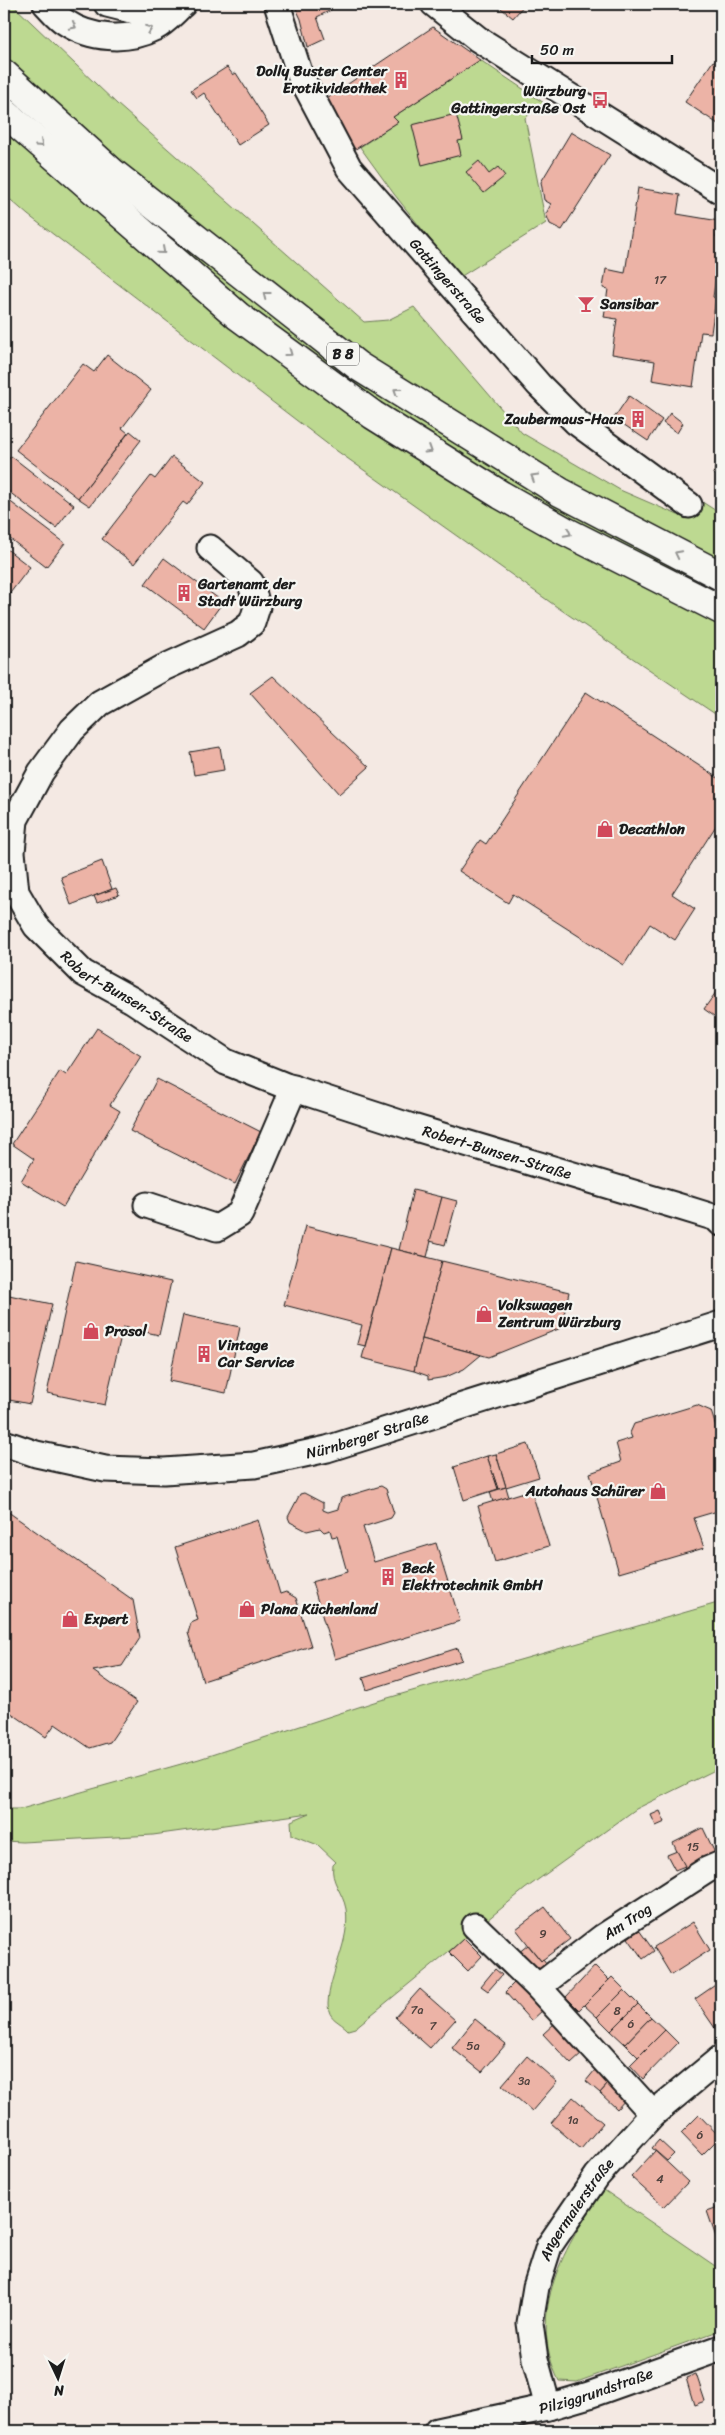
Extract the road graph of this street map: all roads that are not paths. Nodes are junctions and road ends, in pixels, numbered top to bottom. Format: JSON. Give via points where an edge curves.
{"nodes":[{"id":1,"x":46,"y":4,"type":"edge"},
{"id":2,"x":107,"y":4,"type":"edge"},
{"id":3,"x":158,"y":4,"type":"edge"},
{"id":4,"x":183,"y":4,"type":"edge"},
{"id":5,"x":277,"y":4,"type":"edge"},
{"id":6,"x":434,"y":4,"type":"edge"},
{"id":7,"x":4,"y":74,"type":"edge"},
{"id":8,"x":4,"y":112,"type":"edge"},
{"id":9,"x":721,"y":191,"type":"edge"},
{"id":10,"x":689,"y":505,"type":"dead end"},
{"id":11,"x":210,"y":548,"type":"dead end"},
{"id":12,"x":721,"y":576,"type":"edge"},
{"id":13,"x":714,"y":609,"type":"edge"},
{"id":14,"x":294,"y":1088,"type":"junction"},
{"id":15,"x":147,"y":1205,"type":"dead end"},
{"id":16,"x":721,"y":1223,"type":"edge"},
{"id":17,"x":721,"y":1324,"type":"edge"},
{"id":18,"x":4,"y":1443,"type":"edge"},
{"id":19,"x":721,"y":1864,"type":"edge"},
{"id":20,"x":475,"y":1926,"type":"dead end"},
{"id":21,"x":538,"y":1987,"type":"junction"},
{"id":22,"x":721,"y":2058,"type":"edge"},
{"id":23,"x":653,"y":2114,"type":"junction"},
{"id":24,"x":721,"y":2348,"type":"edge"},
{"id":25,"x":548,"y":2407,"type":"junction"},
{"id":26,"x":437,"y":2431,"type":"edge"}],
"edges":[{"from":1,"to":4,"type":"street","one_way":true,"via":[[64,22],[83,32],[107,37],[129,36],[154,28]]},
{"from":2,"to":3,"type":"street","via":[[135,11]]},
{"from":5,"to":10,"type":"street","name":"Gattingerstraße","via":[[300,75],[349,168],[576,422]]},
{"from":6,"to":9,"type":"street","via":[[478,39]]},
{"from":12,"to":7,"type":"highway","number":"B 8","one_way":true,"via":[[560,492],[358,366],[113,173]]},
{"from":8,"to":13,"type":"highway","number":"B 8","one_way":true,"via":[[238,316],[373,415],[565,532]]},
{"from":11,"to":14,"type":"street","name":"Robert-Bunsen-Straße","via":[[251,582],[257,607],[252,624],[100,703],[72,730],[41,772],[15,820],[12,852],[16,892],[36,926],[83,973],[132,1000],[226,1062]]},
{"from":14,"to":15,"type":"street","via":[[240,1214],[217,1228]]},
{"from":14,"to":16,"type":"street","name":"Robert-Bunsen-Straße","via":[[418,1129],[716,1218]]},
{"from":17,"to":18,"type":"street","name":"Nürnberger Straße","via":[[327,1449],[254,1465],[164,1470],[105,1469],[36,1454]]},
{"from":19,"to":21,"type":"street","name":"Am Trog","via":[[603,1937]]},
{"from":20,"to":21,"type":"street"},
{"from":21,"to":23,"type":"street"},
{"from":22,"to":23,"type":"street","name":"Angermaierstraße"},
{"from":23,"to":25,"type":"street","name":"Angermaierstraße","via":[[597,2176],[550,2246],[536,2287],[530,2323],[535,2359]]},
{"from":24,"to":25,"type":"street","name":"Pilziggrundstraße"},
{"from":25,"to":26,"type":"street","name":"Pilziggrundstraße"}]}
